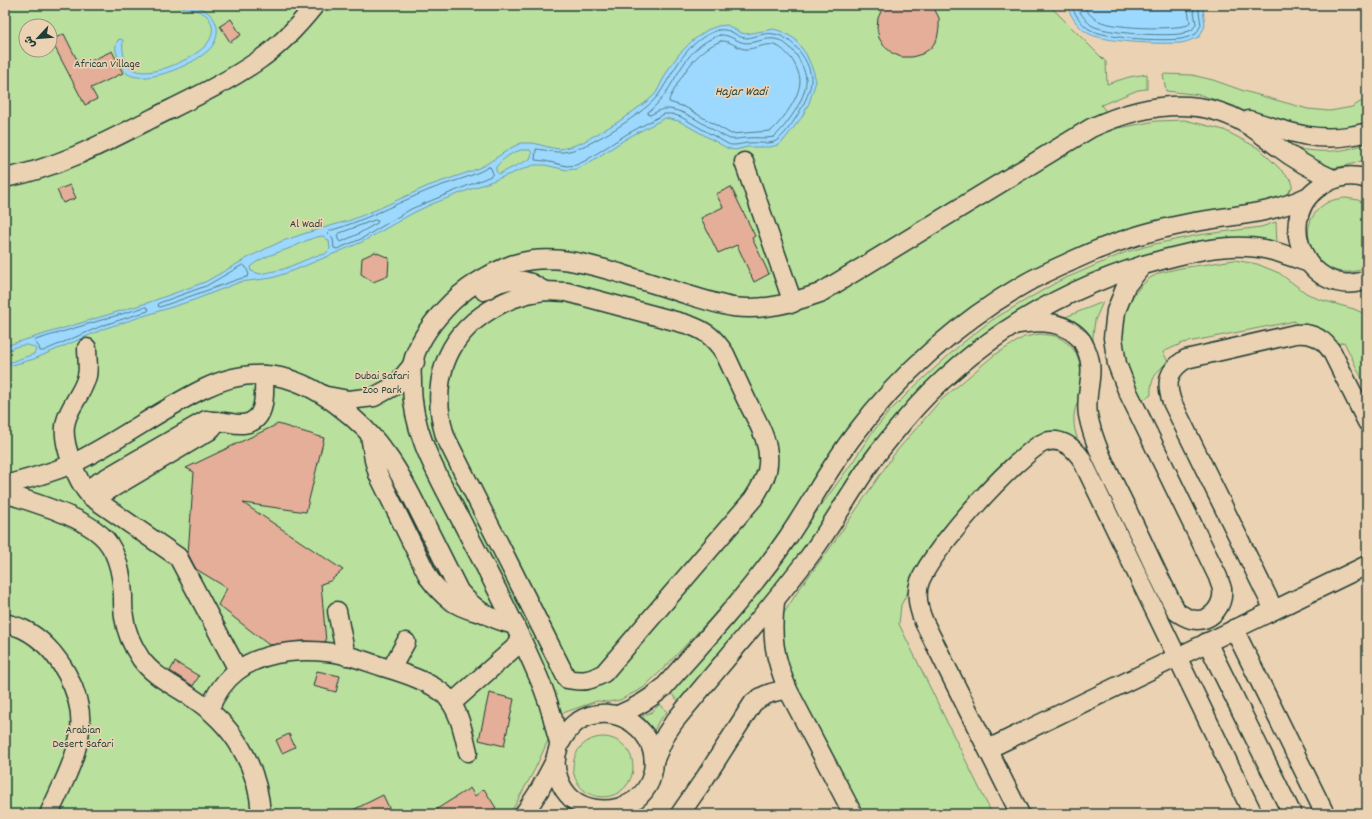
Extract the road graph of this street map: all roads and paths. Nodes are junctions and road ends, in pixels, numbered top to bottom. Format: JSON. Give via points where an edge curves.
{"nodes":[{"id":1,"x":316,"y":5,"type":"edge"},
{"id":2,"x":1227,"y":115,"type":"junction"},
{"id":3,"x":1367,"y":132,"type":"edge"},
{"id":4,"x":744,"y":162,"type":"dead end"},
{"id":5,"x":1367,"y":166,"type":"edge"},
{"id":6,"x":5,"y":178,"type":"edge"},
{"id":7,"x":1340,"y":178,"type":"junction"},
{"id":8,"x":1367,"y":179,"type":"edge"},
{"id":9,"x":1309,"y":196,"type":"junction"},
{"id":10,"x":1309,"y":264,"type":"junction"},
{"id":11,"x":1143,"y":265,"type":"junction"},
{"id":12,"x":1367,"y":280,"type":"edge"},
{"id":13,"x":1347,"y":283,"type":"junction"},
{"id":14,"x":545,"y":291,"type":"junction"},
{"id":15,"x":1367,"y":294,"type":"edge"},
{"id":16,"x":793,"y":303,"type":"junction"},
{"id":17,"x":1016,"y":324,"type":"junction"},
{"id":18,"x":87,"y":348,"type":"dead end"},
{"id":19,"x":412,"y":366,"type":"junction"},
{"id":20,"x":264,"y":375,"type":"junction"},
{"id":21,"x":325,"y":396,"type":"junction"},
{"id":22,"x":1367,"y":422,"type":"edge"},
{"id":23,"x":73,"y":463,"type":"junction"},
{"id":24,"x":5,"y":486,"type":"edge"},
{"id":25,"x":5,"y":493,"type":"edge"},
{"id":26,"x":90,"y":496,"type":"junction"},
{"id":27,"x":1367,"y":564,"type":"edge"},
{"id":28,"x":775,"y":602,"type":"junction"},
{"id":29,"x":1274,"y":610,"type":"junction"},
{"id":30,"x":337,"y":611,"type":"dead end"},
{"id":31,"x":5,"y":623,"type":"edge"},
{"id":32,"x":515,"y":625,"type":"junction"},
{"id":33,"x":1234,"y":629,"type":"junction"},
{"id":34,"x":406,"y":642,"type":"dead end"},
{"id":35,"x":1207,"y":642,"type":"junction"},
{"id":36,"x":525,"y":648,"type":"junction"},
{"id":37,"x":346,"y":656,"type":"junction"},
{"id":38,"x":1178,"y":657,"type":"junction"},
{"id":39,"x":391,"y":669,"type":"junction"},
{"id":40,"x":238,"y":670,"type":"junction"},
{"id":41,"x":567,"y":679,"type":"junction"},
{"id":42,"x":788,"y":690,"type":"junction"},
{"id":43,"x":452,"y":703,"type":"junction"},
{"id":44,"x":209,"y":710,"type":"junction"},
{"id":45,"x":618,"y":715,"type":"junction"},
{"id":46,"x":988,"y":749,"type":"junction"},
{"id":47,"x":468,"y":752,"type":"dead end"},
{"id":48,"x":557,"y":752,"type":"junction"},
{"id":49,"x":654,"y":761,"type":"junction"},
{"id":50,"x":844,"y":798,"type":"junction"},
{"id":51,"x":597,"y":812,"type":"junction"},
{"id":52,"x":49,"y":814,"type":"edge"},
{"id":53,"x":261,"y":814,"type":"edge"},
{"id":54,"x":524,"y":814,"type":"edge"},
{"id":55,"x":576,"y":814,"type":"edge"},
{"id":56,"x":680,"y":814,"type":"edge"},
{"id":57,"x":852,"y":814,"type":"edge"},
{"id":58,"x":858,"y":814,"type":"edge"},
{"id":59,"x":1020,"y":814,"type":"edge"},
{"id":60,"x":1254,"y":814,"type":"edge"},
{"id":61,"x":1292,"y":814,"type":"edge"},
{"id":62,"x":1325,"y":814,"type":"edge"}],
"edges":[{"from":1,"to":6,"type":"street","via":[[284,39],[260,59],[213,88],[89,150],[37,170]]},
{"from":2,"to":3,"type":"street","via":[[1304,136],[1333,138]]},
{"from":2,"to":7,"type":"street","via":[[1244,123],[1295,159]]},
{"from":2,"to":16,"type":"street","via":[[1204,108],[1180,105],[1134,111],[1112,118],[1091,128],[820,293]]},
{"from":4,"to":16,"type":"street"},
{"from":5,"to":7,"type":"street"},
{"from":7,"to":8,"type":"street"},
{"from":7,"to":9,"type":"street","via":[[1320,186]]},
{"from":9,"to":10,"type":"street","via":[[1301,208],[1297,222],[1301,251]]},
{"from":9,"to":45,"type":"street","via":[[1262,212],[1188,223],[1132,238],[1078,258],[1027,283],[978,314],[933,350],[892,390],[854,434],[788,537],[749,590],[663,688],[645,702]]},
{"from":10,"to":11,"type":"street","via":[[1280,252],[1248,247],[1217,248]]},
{"from":10,"to":13,"type":"street","via":[[1320,274]]},
{"from":11,"to":17,"type":"street","via":[[1099,280],[1056,300]]},
{"from":11,"to":17,"type":"street","via":[[1126,286],[1116,311],[1113,338],[1117,364],[1218,577],[1222,600],[1217,610],[1208,617],[1198,620],[1187,618],[1177,612],[1097,446],[1088,412],[1090,359],[1082,341],[1067,329],[1052,323],[1034,321]]},
{"from":12,"to":13,"type":"street"},
{"from":13,"to":15,"type":"street"},
{"from":14,"to":19,"type":"street","via":[[531,283],[516,280],[500,282],[486,289],[445,324]]},
{"from":14,"to":41,"type":"street","via":[[502,302],[470,325],[450,352],[439,385],[438,402],[445,436]]},
{"from":14,"to":41,"type":"street","via":[[568,292],[692,326],[709,335],[718,343],[759,425],[768,455],[767,471],[762,486],[753,499],[604,673],[580,681]]},
{"from":16,"to":19,"type":"street","via":[[764,308],[734,307],[596,266],[569,260],[542,259],[516,264],[490,275],[468,289],[432,323],[420,344]]},
{"from":17,"to":28,"type":"street","via":[[976,352],[938,384],[905,420],[875,458],[811,555]]},
{"from":18,"to":23,"type":"street","via":[[87,375],[65,423]]},
{"from":19,"to":21,"type":"street","via":[[396,385],[374,397],[349,400]]},
{"from":19,"to":32,"type":"street","via":[[415,415],[422,438]]},
{"from":20,"to":21,"type":"street","via":[[290,378],[314,388]]},
{"from":20,"to":23,"type":"street","via":[[242,376],[203,389]]},
{"from":20,"to":26,"type":"street","via":[[264,404],[257,418],[243,424],[206,420],[92,486],[88,490]]},
{"from":21,"to":32,"type":"street","via":[[348,412],[387,455],[404,482],[459,591],[483,614]]},
{"from":22,"to":29,"type":"street","via":[[1328,345],[1313,334],[1295,334],[1186,359],[1171,372],[1168,382],[1172,402]]},
{"from":23,"to":24,"type":"street"},
{"from":23,"to":26,"type":"street","via":[[84,489]]},
{"from":25,"to":44,"type":"street","via":[[86,522],[102,536],[114,553],[121,574],[124,618],[130,640],[141,659],[158,676]]},
{"from":26,"to":40,"type":"street","via":[[178,557]]},
{"from":27,"to":29,"type":"street"},
{"from":28,"to":42,"type":"street","via":[[772,624],[774,647],[779,669]]},
{"from":28,"to":49,"type":"street","via":[[674,722]]},
{"from":29,"to":33,"type":"street"},
{"from":30,"to":37,"type":"street"},
{"from":31,"to":52,"type":"street","via":[[22,629],[44,644],[61,663],[73,687],[79,713],[80,735],[75,754]]},
{"from":32,"to":36,"type":"street"},
{"from":33,"to":35,"type":"street"},
{"from":33,"to":62,"type":"street"},
{"from":34,"to":39,"type":"street"},
{"from":35,"to":38,"type":"street"},
{"from":35,"to":61,"type":"street"},
{"from":36,"to":41,"type":"street"},
{"from":36,"to":43,"type":"street"},
{"from":36,"to":48,"type":"street","via":[[552,714]]},
{"from":37,"to":39,"type":"street"},
{"from":37,"to":40,"type":"street","via":[[317,652],[288,653],[260,659]]},
{"from":38,"to":46,"type":"street"},
{"from":38,"to":46,"type":"street","via":[[1081,458],[1066,444],[1046,442],[1028,453],[995,483],[965,516],[927,569],[920,581],[917,595],[924,622]]},
{"from":38,"to":60,"type":"street"},
{"from":39,"to":43,"type":"street","via":[[432,686]]},
{"from":40,"to":44,"type":"street","via":[[222,686]]},
{"from":42,"to":50,"type":"street"},
{"from":42,"to":56,"type":"street","via":[[763,695],[753,703]]},
{"from":43,"to":47,"type":"street","via":[[461,722]]},
{"from":44,"to":53,"type":"street","via":[[228,728],[243,749],[254,773]]},
{"from":45,"to":48,"type":"street","via":[[604,713],[577,722],[566,732]]},
{"from":45,"to":49,"type":"street","via":[[644,732],[651,746]]},
{"from":46,"to":59,"type":"street"},
{"from":48,"to":51,"type":"street","via":[[557,773],[562,787],[571,799]]},
{"from":48,"to":54,"type":"street","via":[[539,791]]},
{"from":49,"to":51,"type":"street","via":[[647,789],[638,800],[625,808]]},
{"from":50,"to":57,"type":"street"},
{"from":50,"to":58,"type":"street"},
{"from":51,"to":55,"type":"street"}]}
